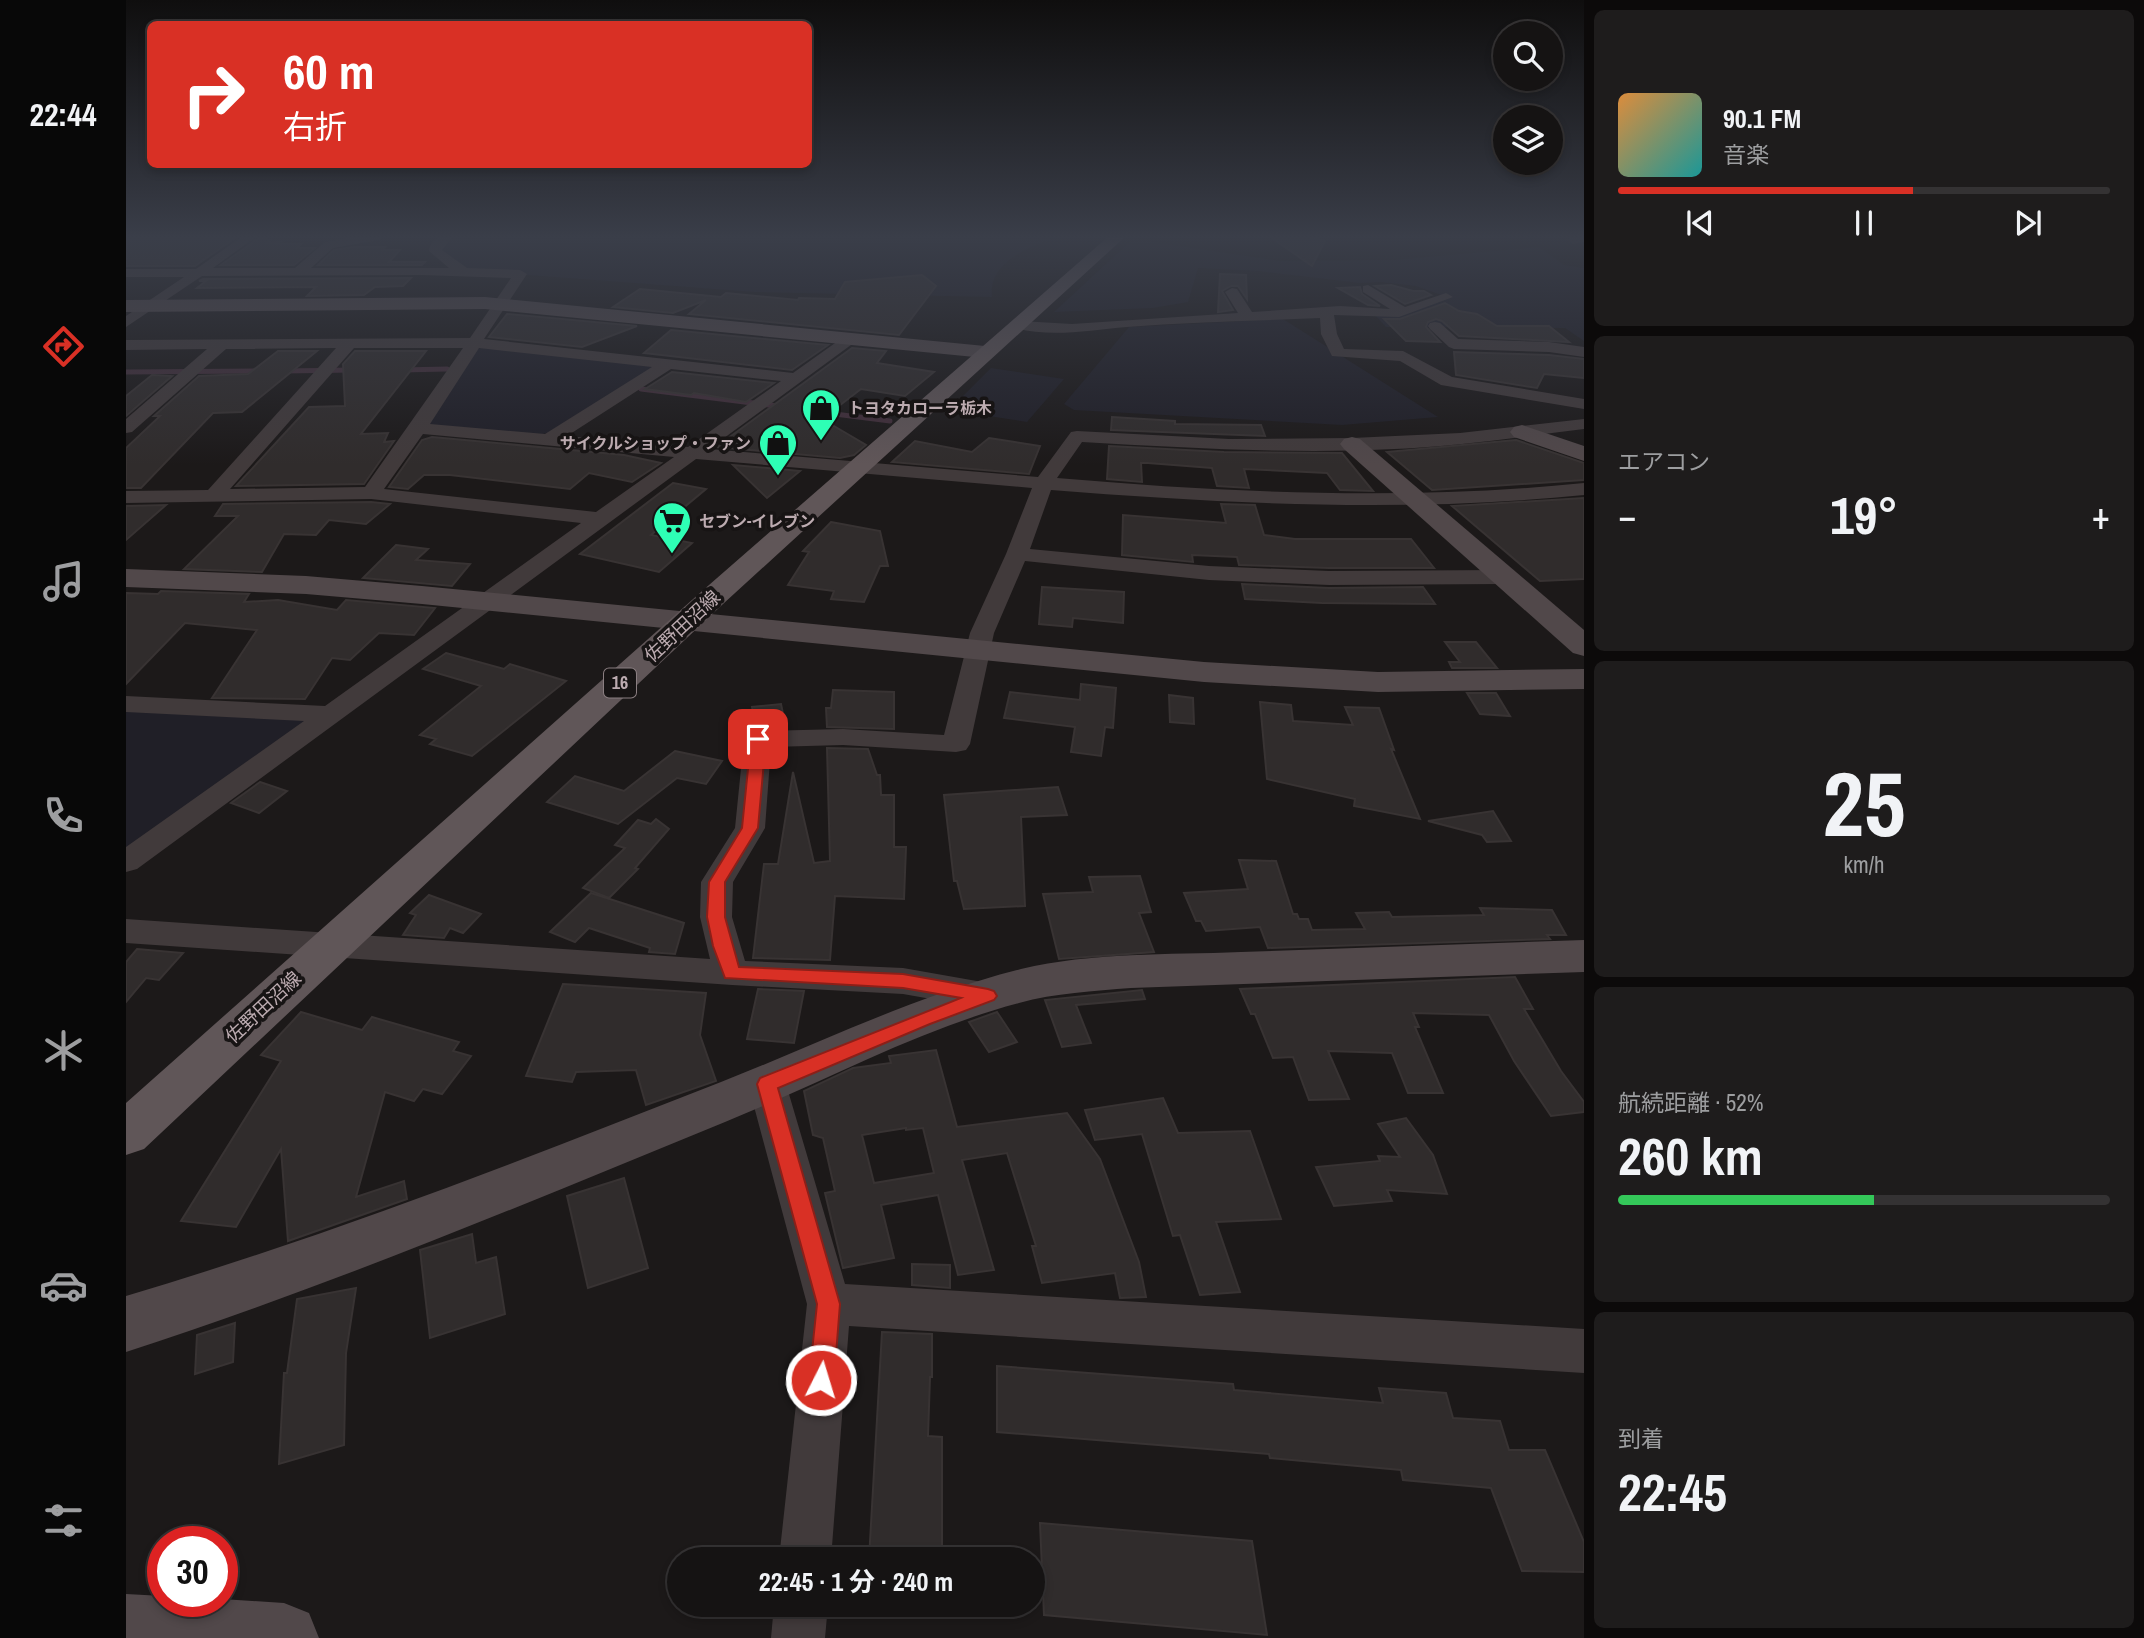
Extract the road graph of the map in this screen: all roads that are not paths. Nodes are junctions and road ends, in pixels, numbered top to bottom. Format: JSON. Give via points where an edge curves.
{"nodes":[{"id":1,"x":141,"y":312,"type":"edge"},
{"id":2,"x":495,"y":312,"type":"edge"},
{"id":3,"x":584,"y":312,"type":"edge"},
{"id":4,"x":1033,"y":312,"type":"edge"},
{"id":5,"x":1245,"y":312,"type":"edge"},
{"id":6,"x":1368,"y":312,"type":"edge"},
{"id":7,"x":1322,"y":313,"type":"junction"},
{"id":8,"x":1247,"y":316,"type":"junction"},
{"id":9,"x":126,"y":323,"type":"edge"},
{"id":10,"x":1020,"y":324,"type":"junction"},
{"id":11,"x":1435,"y":326,"type":"dead end"},
{"id":12,"x":850,"y":339,"type":"junction"},
{"id":13,"x":475,"y":343,"type":"junction"},
{"id":14,"x":349,"y":344,"type":"junction"},
{"id":15,"x":126,"y":345,"type":"edge"},
{"id":16,"x":221,"y":345,"type":"junction"},
{"id":17,"x":985,"y":352,"type":"junction"},
{"id":18,"x":1584,"y":352,"type":"edge"},
{"id":19,"x":670,"y":363,"type":"junction"},
{"id":20,"x":797,"y":378,"type":"junction"},
{"id":21,"x":1584,"y":404,"type":"edge"},
{"id":22,"x":1584,"y":424,"type":"edge"},
{"id":23,"x":126,"y":428,"type":"edge"},
{"id":24,"x":418,"y":428,"type":"junction"},
{"id":25,"x":1522,"y":432,"type":"junction"},
{"id":26,"x":549,"y":440,"type":"junction"},
{"id":27,"x":1352,"y":444,"type":"junction"},
{"id":28,"x":692,"y":454,"type":"junction"},
{"id":29,"x":1584,"y":454,"type":"edge"},
{"id":30,"x":857,"y":469,"type":"junction"},
{"id":31,"x":1044,"y":484,"type":"junction"},
{"id":32,"x":1584,"y":489,"type":"edge"},
{"id":33,"x":370,"y":493,"type":"junction"},
{"id":34,"x":126,"y":496,"type":"edge"},
{"id":35,"x":213,"y":496,"type":"junction"},
{"id":36,"x":1415,"y":499,"type":"junction"},
{"id":37,"x":599,"y":519,"type":"junction"},
{"id":38,"x":1017,"y":554,"type":"junction"},
{"id":39,"x":1504,"y":577,"type":"junction"},
{"id":40,"x":126,"y":578,"type":"edge"},
{"id":41,"x":487,"y":602,"type":"junction"},
{"id":42,"x":686,"y":622,"type":"junction"},
{"id":43,"x":1584,"y":646,"type":"edge"},
{"id":44,"x":978,"y":649,"type":"junction"},
{"id":45,"x":1584,"y":679,"type":"edge"},
{"id":46,"x":126,"y":704,"type":"edge"},
{"id":47,"x":332,"y":714,"type":"junction"},
{"id":48,"x":126,"y":862,"type":"edge"},
{"id":49,"x":126,"y":931,"type":"edge"},
{"id":50,"x":329,"y":946,"type":"junction"},
{"id":51,"x":1584,"y":956,"type":"edge"},
{"id":52,"x":732,"y":973,"type":"junction"},
{"id":53,"x":988,"y":996,"type":"junction"},
{"id":54,"x":767,"y":1084,"type":"junction"},
{"id":55,"x":126,"y":1133,"type":"edge"},
{"id":56,"x":828,"y":1304,"type":"junction"},
{"id":57,"x":126,"y":1324,"type":"edge"},
{"id":58,"x":1584,"y":1351,"type":"edge"},
{"id":59,"x":806,"y":1547,"type":"edge"},
{"id":60,"x":800,"y":1617,"type":"edge"},
{"id":61,"x":126,"y":1629,"type":"edge"},
{"id":62,"x":284,"y":1638,"type":"edge"},
{"id":63,"x":798,"y":1638,"type":"edge"}],
"edges":[{"from":1,"to":9,"type":"street"},
{"from":2,"to":13,"type":"street"},
{"from":3,"to":12,"type":"street"},
{"from":4,"to":10,"type":"main road","name":"佐野田沼線","number":"16"},
{"from":5,"to":8,"type":"street"},
{"from":6,"to":7,"type":"street"},
{"from":7,"to":8,"type":"street"},
{"from":7,"to":21,"type":"street","via":[[1327,313],[1329,334],[1338,353],[1403,356],[1447,380]]},
{"from":8,"to":10,"type":"street","via":[[1092,328]]},
{"from":10,"to":17,"type":"main road","name":"佐野田沼線","number":"16"},
{"from":11,"to":18,"type":"street","via":[[1454,344]]},
{"from":12,"to":17,"type":"street"},
{"from":12,"to":20,"type":"street"},
{"from":13,"to":14,"type":"street"},
{"from":13,"to":19,"type":"street"},
{"from":13,"to":24,"type":"street"},
{"from":14,"to":16,"type":"street"},
{"from":14,"to":35,"type":"street"},
{"from":15,"to":16,"type":"street"},
{"from":16,"to":23,"type":"street"},
{"from":17,"to":30,"type":"main road","name":"佐野田沼線","number":"16"},
{"from":19,"to":20,"type":"street"},
{"from":19,"to":26,"type":"street"},
{"from":20,"to":28,"type":"street"},
{"from":22,"to":25,"type":"street"},
{"from":24,"to":26,"type":"street"},
{"from":24,"to":33,"type":"street"},
{"from":25,"to":27,"type":"street"},
{"from":25,"to":29,"type":"street"},
{"from":26,"to":28,"type":"street"},
{"from":27,"to":31,"type":"street","via":[[1229,445],[1077,436]]},
{"from":27,"to":36,"type":"street"},
{"from":28,"to":30,"type":"street"},
{"from":28,"to":37,"type":"street"},
{"from":30,"to":31,"type":"street"},
{"from":30,"to":42,"type":"main road","name":"佐野田沼線","number":"16"},
{"from":31,"to":36,"type":"street","via":[[1258,498]]},
{"from":31,"to":38,"type":"street"},
{"from":32,"to":36,"type":"street"},
{"from":33,"to":35,"type":"street"},
{"from":33,"to":37,"type":"street"},
{"from":34,"to":35,"type":"street"},
{"from":36,"to":39,"type":"street"},
{"from":37,"to":41,"type":"street"},
{"from":38,"to":39,"type":"street","via":[[1209,573]]},
{"from":38,"to":44,"type":"street"},
{"from":39,"to":43,"type":"street"},
{"from":40,"to":41,"type":"street","via":[[306,585]]},
{"from":41,"to":42,"type":"street"},
{"from":41,"to":47,"type":"street"},
{"from":42,"to":44,"type":"street"},
{"from":42,"to":50,"type":"main road","name":"佐野田沼線","number":"16"},
{"from":44,"to":45,"type":"street","via":[[1309,679]]},
{"from":44,"to":52,"type":"street","via":[[956,744],[843,737],[758,739],[750,828],[717,882],[716,917]]},
{"from":46,"to":47,"type":"street"},
{"from":47,"to":48,"type":"street"},
{"from":49,"to":50,"type":"street"},
{"from":50,"to":52,"type":"street"},
{"from":50,"to":55,"type":"main road","name":"佐野田沼線","number":"16"},
{"from":51,"to":53,"type":"street","via":[[1132,972],[1066,978]]},
{"from":52,"to":53,"type":"street","via":[[903,981]]},
{"from":53,"to":54,"type":"street"},
{"from":54,"to":56,"type":"street"},
{"from":54,"to":57,"type":"street","via":[[326,1258]]},
{"from":56,"to":58,"type":"street"},
{"from":56,"to":59,"type":"street"},
{"from":60,"to":63,"type":"street"},
{"from":61,"to":62,"type":"street"}]}
